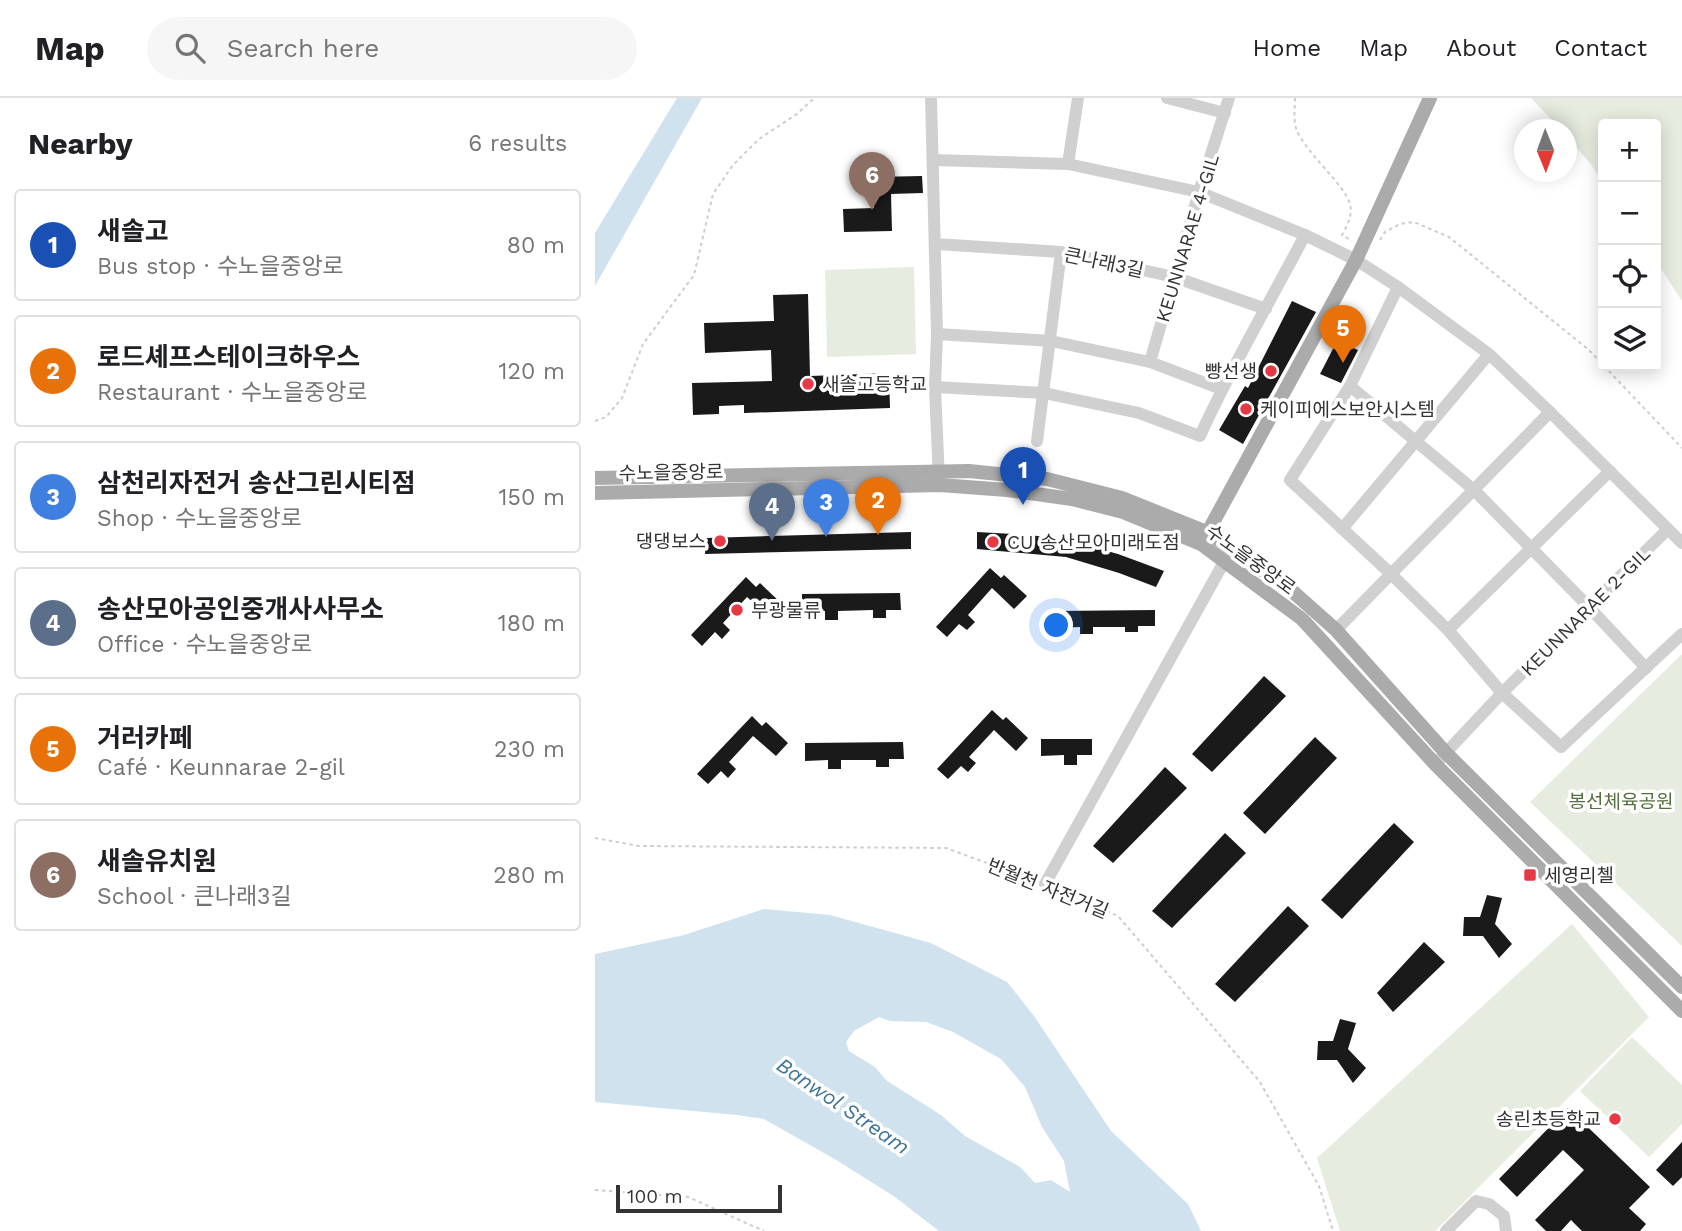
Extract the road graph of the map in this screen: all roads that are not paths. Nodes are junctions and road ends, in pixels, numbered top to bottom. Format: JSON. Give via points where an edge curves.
{"nodes":[{"id":1,"x":931,"y":98,"type":"edge"},
{"id":2,"x":1078,"y":98,"type":"edge"},
{"id":3,"x":1167,"y":98,"type":"edge"},
{"id":4,"x":1229,"y":98,"type":"edge"},
{"id":5,"x":1430,"y":98,"type":"edge"},
{"id":6,"x":1225,"y":113,"type":"junction"},
{"id":7,"x":933,"y":160,"type":"junction"},
{"id":8,"x":1068,"y":164,"type":"junction"},
{"id":9,"x":1199,"y":192,"type":"junction"},
{"id":10,"x":1305,"y":235,"type":"junction"},
{"id":11,"x":936,"y":244,"type":"junction"},
{"id":12,"x":1061,"y":252,"type":"junction"},
{"id":13,"x":1359,"y":253,"type":"junction"},
{"id":14,"x":1174,"y":277,"type":"junction"},
{"id":15,"x":1398,"y":287,"type":"junction"},
{"id":16,"x":1266,"y":309,"type":"junction"},
{"id":17,"x":937,"y":334,"type":"junction"},
{"id":18,"x":1051,"y":341,"type":"junction"},
{"id":19,"x":1489,"y":355,"type":"junction"},
{"id":20,"x":1150,"y":362,"type":"junction"},
{"id":21,"x":1350,"y":386,"type":"junction"},
{"id":22,"x":935,"y":387,"type":"junction"},
{"id":23,"x":1221,"y":389,"type":"junction"},
{"id":24,"x":1044,"y":393,"type":"junction"},
{"id":25,"x":1551,"y":412,"type":"junction"},
{"id":26,"x":1416,"y":440,"type":"junction"},
{"id":27,"x":1037,"y":441,"type":"dead end"},
{"id":28,"x":1610,"y":471,"type":"junction"},
{"id":29,"x":595,"y":478,"type":"edge"},
{"id":30,"x":939,"y":478,"type":"junction"},
{"id":31,"x":1474,"y":490,"type":"junction"},
{"id":32,"x":595,"y":493,"type":"edge"},
{"id":33,"x":1342,"y":529,"type":"junction"},
{"id":34,"x":1668,"y":529,"type":"junction"},
{"id":35,"x":1205,"y":538,"type":"junction"},
{"id":36,"x":1682,"y":543,"type":"edge"},
{"id":37,"x":1530,"y":548,"type":"junction"},
{"id":38,"x":1227,"y":555,"type":"junction"},
{"id":39,"x":1390,"y":573,"type":"junction"},
{"id":40,"x":1588,"y":606,"type":"junction"},
{"id":41,"x":1336,"y":630,"type":"junction"},
{"id":42,"x":1448,"y":630,"type":"junction"},
{"id":43,"x":1682,"y":634,"type":"edge"},
{"id":44,"x":1646,"y":668,"type":"junction"},
{"id":45,"x":1502,"y":693,"type":"junction"},
{"id":46,"x":1445,"y":752,"type":"junction"},
{"id":47,"x":1436,"y":765,"type":"junction"},
{"id":48,"x":1045,"y":884,"type":"road end"},
{"id":49,"x":1682,"y":987,"type":"edge"},
{"id":50,"x":1682,"y":1011,"type":"edge"},
{"id":51,"x":1445,"y":1231,"type":"edge"},
{"id":52,"x":1506,"y":1231,"type":"edge"}],
"edges":[{"from":1,"to":7,"type":"street"},
{"from":2,"to":8,"type":"street"},
{"from":3,"to":6,"type":"street"},
{"from":4,"to":6,"type":"street","name":"KEUNNARAE 4-GIL"},
{"from":5,"to":13,"type":"main road"},
{"from":6,"to":9,"type":"street","name":"KEUNNARAE 4-GIL"},
{"from":7,"to":8,"type":"street"},
{"from":7,"to":11,"type":"street"},
{"from":8,"to":9,"type":"street"},
{"from":9,"to":10,"type":"street"},
{"from":9,"to":14,"type":"street","name":"KEUNNARAE 4-GIL"},
{"from":10,"to":13,"type":"street"},
{"from":10,"to":16,"type":"street"},
{"from":11,"to":12,"type":"street","name":"큰나래3길"},
{"from":11,"to":17,"type":"street"},
{"from":12,"to":14,"type":"street","name":"큰나래3길"},
{"from":12,"to":18,"type":"street"},
{"from":13,"to":15,"type":"street"},
{"from":13,"to":35,"type":"main road"},
{"from":14,"to":16,"type":"street","name":"큰나래3길"},
{"from":14,"to":20,"type":"street","name":"KEUNNARAE 4-GIL"},
{"from":15,"to":19,"type":"street"},
{"from":15,"to":21,"type":"street"},
{"from":16,"to":23,"type":"street"},
{"from":17,"to":18,"type":"street"},
{"from":17,"to":22,"type":"street"},
{"from":18,"to":20,"type":"street"},
{"from":18,"to":24,"type":"street"},
{"from":19,"to":25,"type":"street"},
{"from":19,"to":26,"type":"street"},
{"from":20,"to":23,"type":"street"},
{"from":21,"to":26,"type":"street"},
{"from":21,"to":33,"type":"street","via":[[1290,480]]},
{"from":22,"to":24,"type":"street"},
{"from":22,"to":30,"type":"street"},
{"from":23,"to":24,"type":"street","via":[[1200,436],[1139,413]]},
{"from":24,"to":27,"type":"street"},
{"from":25,"to":28,"type":"street"},
{"from":25,"to":31,"type":"street"},
{"from":26,"to":31,"type":"street"},
{"from":26,"to":33,"type":"street"},
{"from":28,"to":34,"type":"street"},
{"from":28,"to":37,"type":"street"},
{"from":29,"to":30,"type":"main road","name":"수노을중앙로"},
{"from":30,"to":32,"type":"main road","name":"수노을중앙로"},
{"from":30,"to":35,"type":"main road","name":"수노을중앙로","via":[[969,471],[1047,480],[1122,498]]},
{"from":31,"to":37,"type":"street"},
{"from":31,"to":39,"type":"street"},
{"from":33,"to":39,"type":"street"},
{"from":34,"to":36,"type":"street"},
{"from":34,"to":40,"type":"street","name":"KEUNNARAE 2-GIL"},
{"from":35,"to":38,"type":"main road","name":"수노을중앙로"},
{"from":37,"to":40,"type":"street"},
{"from":37,"to":42,"type":"street"},
{"from":38,"to":41,"type":"main road","name":"수노을중앙로","via":[[1291,590]]},
{"from":38,"to":47,"type":"main road","name":"수노을중앙로","via":[[1302,619]]},
{"from":38,"to":48,"type":"street"},
{"from":39,"to":41,"type":"street"},
{"from":39,"to":42,"type":"street"},
{"from":40,"to":44,"type":"street"},
{"from":40,"to":45,"type":"street","name":"KEUNNARAE 2-GIL"},
{"from":41,"to":46,"type":"main road","name":"수노을중앙로"},
{"from":42,"to":45,"type":"street"},
{"from":43,"to":44,"type":"street"},
{"from":44,"to":45,"type":"street","via":[[1561,747]]},
{"from":45,"to":46,"type":"street","name":"KEUNNARAE 2-GIL"},
{"from":46,"to":47,"type":"street","name":"KEUNNARAE 2-GIL"},
{"from":46,"to":49,"type":"main road","name":"수노을중앙로"},
{"from":47,"to":50,"type":"main road","name":"수노을중앙로"},
{"from":51,"to":52,"type":"street","via":[[1476,1201],[1504,1216]]}]}
